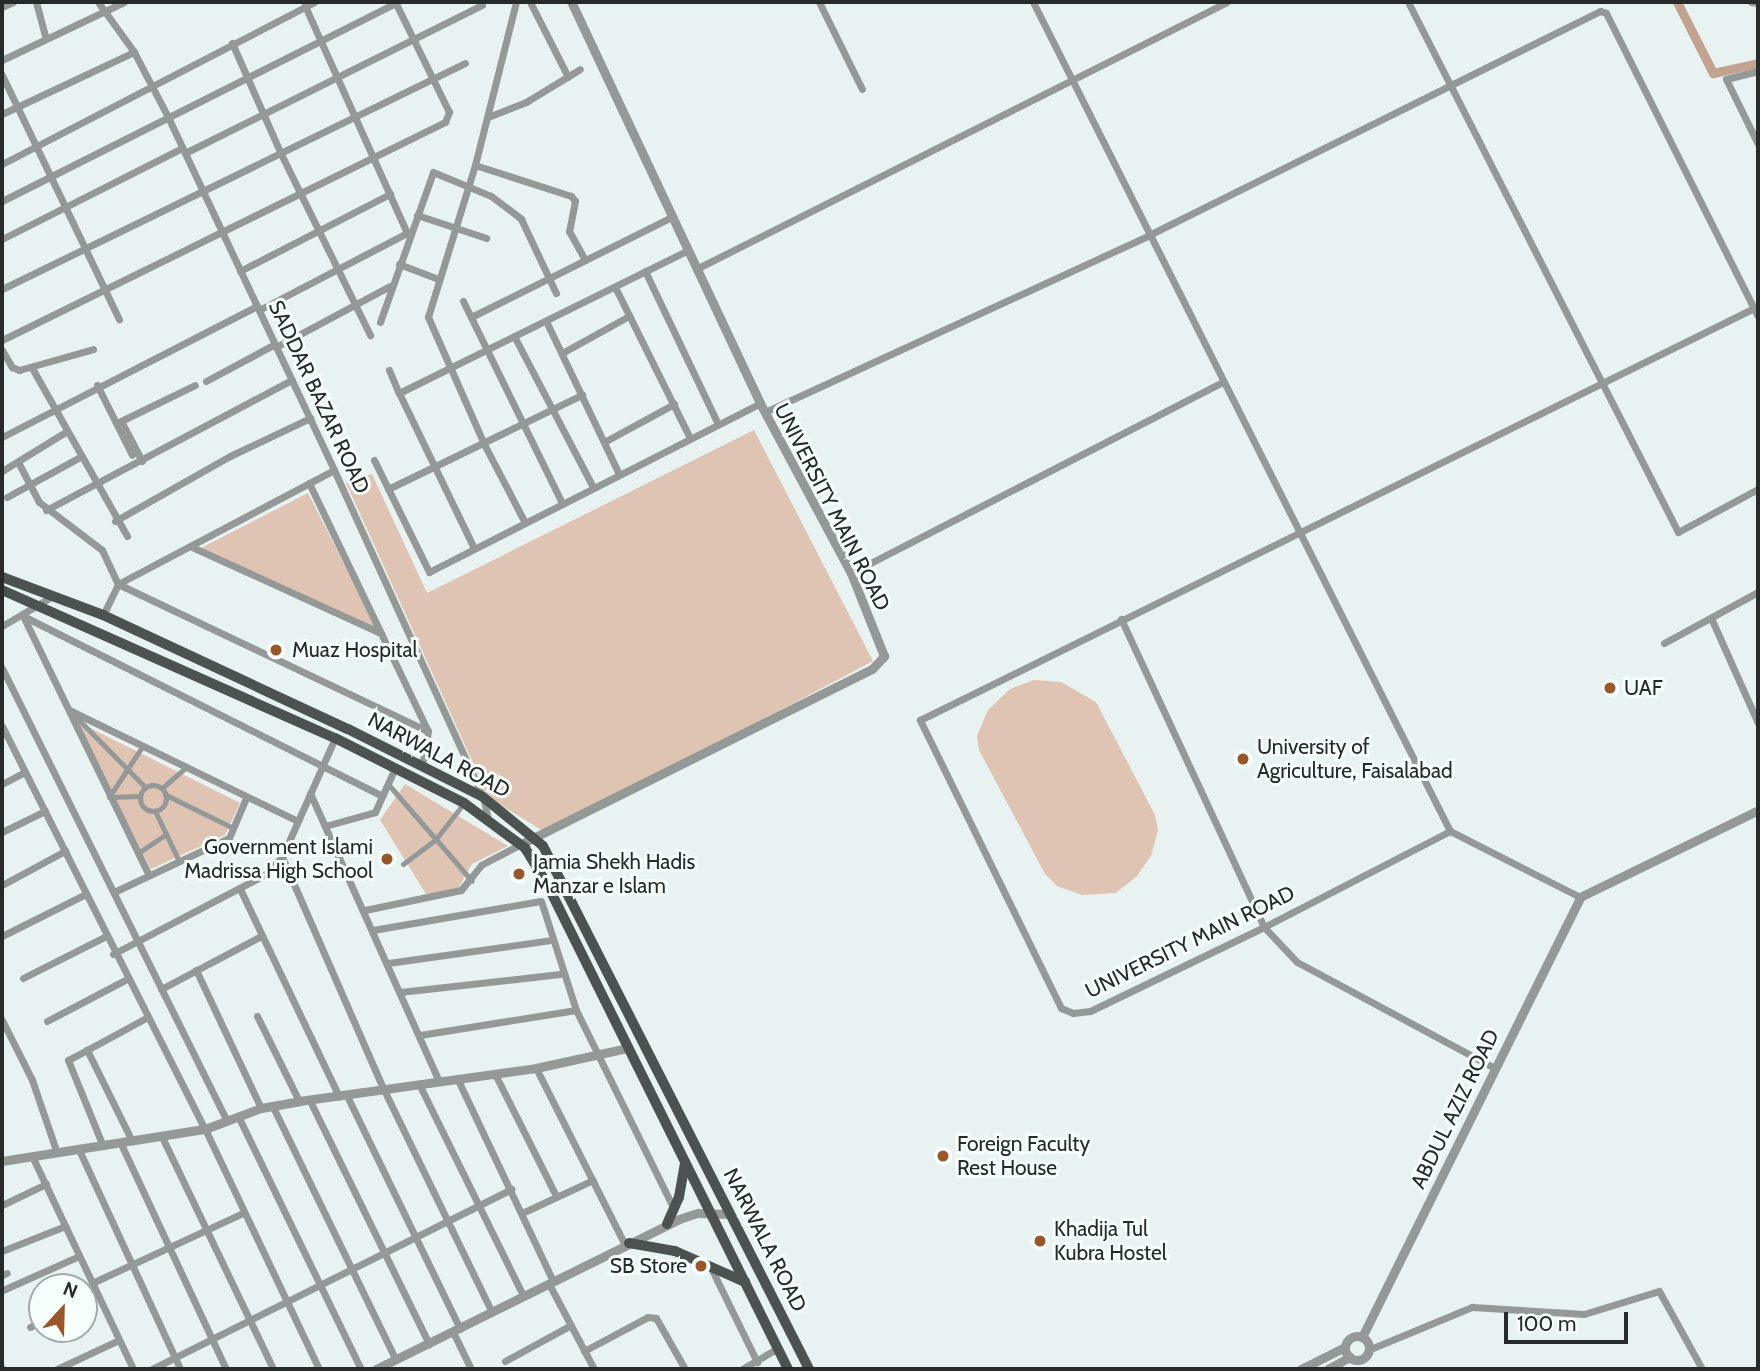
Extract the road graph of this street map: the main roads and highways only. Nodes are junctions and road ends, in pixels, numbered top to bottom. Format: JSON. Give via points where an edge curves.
{"nodes":[{"id":1,"x":2,"y":577,"type":"edge"},
{"id":2,"x":2,"y":590,"type":"edge"},
{"id":3,"x":685,"y":1162,"type":"junction"},
{"id":4,"x":667,"y":1224,"type":"road end"},
{"id":5,"x":627,"y":1244,"type":"road end"},
{"id":6,"x":745,"y":1282,"type":"junction"},
{"id":7,"x":788,"y":1369,"type":"edge"},
{"id":8,"x":809,"y":1369,"type":"edge"}],
"edges":[{"from":1,"to":8,"type":"main road","name":"NARWALA ROAD","via":[[103,615],[422,766],[483,797],[536,839]]},
{"from":2,"to":3,"type":"main road","name":"NARWALA ROAD","via":[[335,738],[464,803],[521,845],[547,884]]},
{"from":3,"to":4,"type":"main road","via":[[677,1215]]},
{"from":3,"to":6,"type":"main road","name":"NARWALA ROAD"},
{"from":5,"to":6,"type":"main road","via":[[675,1251]]},
{"from":6,"to":7,"type":"main road","name":"NARWALA ROAD"}]}
